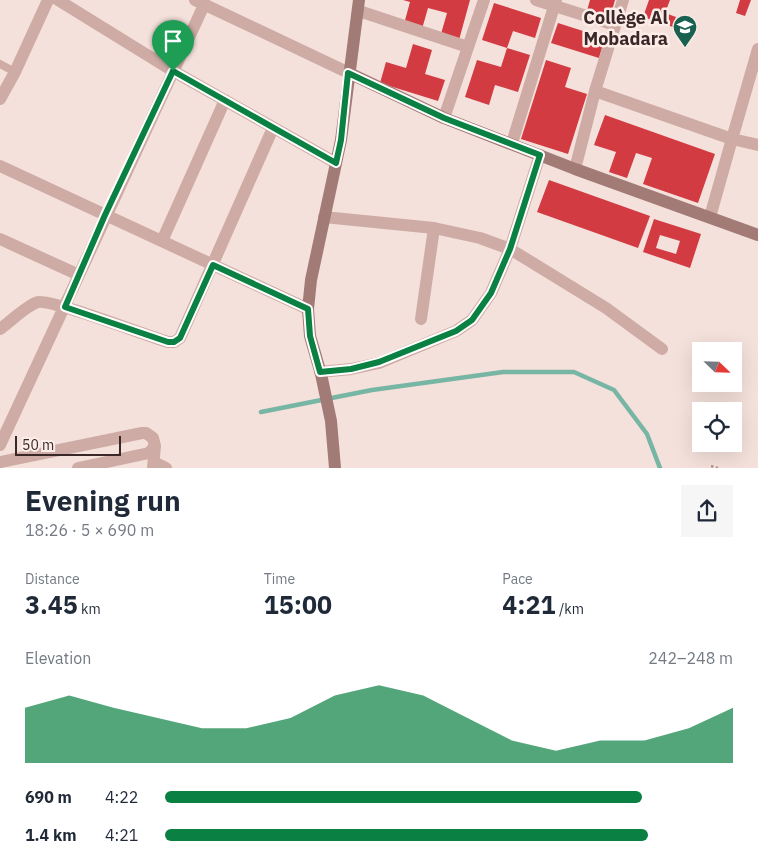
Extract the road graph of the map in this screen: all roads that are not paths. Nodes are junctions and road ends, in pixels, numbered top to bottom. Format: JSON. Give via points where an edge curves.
{"nodes":[{"id":1,"x":48,"y":0,"type":"edge"},
{"id":2,"x":58,"y":0,"type":"edge"},
{"id":3,"x":484,"y":0,"type":"edge"},
{"id":4,"x":536,"y":0,"type":"edge"},
{"id":5,"x":623,"y":0,"type":"edge"},
{"id":6,"x":200,"y":2,"type":"edge"},
{"id":7,"x":555,"y":3,"type":"edge"},
{"id":8,"x":359,"y":6,"type":"edge"},
{"id":9,"x":615,"y":25,"type":"junction"},
{"id":10,"x":468,"y":47,"type":"junction"},
{"id":11,"x":758,"y":49,"type":"edge"},
{"id":12,"x":0,"y":64,"type":"edge"},
{"id":13,"x":173,"y":71,"type":"junction"},
{"id":14,"x":15,"y":72,"type":"junction"},
{"id":15,"x":348,"y":73,"type":"junction"},
{"id":16,"x":595,"y":91,"type":"junction"},
{"id":17,"x":0,"y":99,"type":"edge"},
{"id":18,"x":225,"y":100,"type":"junction"},
{"id":19,"x":444,"y":118,"type":"junction"},
{"id":20,"x":273,"y":128,"type":"junction"},
{"id":21,"x":732,"y":139,"type":"junction"},
{"id":22,"x":512,"y":144,"type":"junction"},
{"id":23,"x":758,"y":146,"type":"edge"},
{"id":24,"x":540,"y":155,"type":"junction"},
{"id":25,"x":336,"y":163,"type":"junction"},
{"id":26,"x":0,"y":166,"type":"edge"},
{"id":27,"x":575,"y":169,"type":"junction"},
{"id":28,"x":105,"y":215,"type":"junction"},
{"id":29,"x":324,"y":217,"type":"junction"},
{"id":30,"x":710,"y":217,"type":"junction"},
{"id":31,"x":434,"y":228,"type":"junction"},
{"id":32,"x":758,"y":235,"type":"edge"},
{"id":33,"x":0,"y":239,"type":"edge"},
{"id":34,"x":162,"y":241,"type":"junction"},
{"id":35,"x":510,"y":249,"type":"junction"},
{"id":36,"x":213,"y":265,"type":"junction"},
{"id":37,"x":79,"y":275,"type":"junction"},
{"id":38,"x":65,"y":307,"type":"junction"},
{"id":39,"x":308,"y":309,"type":"junction"},
{"id":40,"x":421,"y":319,"type":"dead end"},
{"id":41,"x":0,"y":329,"type":"edge"},
{"id":42,"x":662,"y":349,"type":"dead end"},
{"id":43,"x":320,"y":373,"type":"junction"},
{"id":44,"x":0,"y":446,"type":"edge"},
{"id":45,"x":155,"y":446,"type":"junction"},
{"id":46,"x":0,"y":462,"type":"edge"},
{"id":47,"x":158,"y":466,"type":"edge"},
{"id":48,"x":78,"y":468,"type":"edge"},
{"id":49,"x":335,"y":468,"type":"edge"}],
"edges":[{"from":1,"to":14,"type":"street"},
{"from":2,"to":13,"type":"street"},
{"from":3,"to":10,"type":"street"},
{"from":4,"to":7,"type":"street"},
{"from":5,"to":9,"type":"street"},
{"from":6,"to":13,"type":"street"},
{"from":6,"to":15,"type":"street"},
{"from":7,"to":9,"type":"street"},
{"from":7,"to":22,"type":"street"},
{"from":8,"to":10,"type":"street"},
{"from":8,"to":15,"type":"street"},
{"from":9,"to":16,"type":"street"},
{"from":10,"to":19,"type":"street"},
{"from":11,"to":21,"type":"street"},
{"from":12,"to":14,"type":"lane"},
{"from":13,"to":18,"type":"street"},
{"from":13,"to":28,"type":"street"},
{"from":14,"to":17,"type":"street"},
{"from":15,"to":19,"type":"street"},
{"from":15,"to":25,"type":"street"},
{"from":16,"to":21,"type":"street"},
{"from":16,"to":27,"type":"street"},
{"from":18,"to":20,"type":"street"},
{"from":18,"to":34,"type":"street"},
{"from":19,"to":22,"type":"street"},
{"from":20,"to":25,"type":"street"},
{"from":20,"to":36,"type":"street"},
{"from":21,"to":23,"type":"street"},
{"from":21,"to":30,"type":"street"},
{"from":22,"to":24,"type":"street"},
{"from":24,"to":27,"type":"street"},
{"from":24,"to":35,"type":"street"},
{"from":25,"to":29,"type":"street"},
{"from":26,"to":28,"type":"street"},
{"from":27,"to":30,"type":"street"},
{"from":28,"to":34,"type":"street"},
{"from":28,"to":37,"type":"street"},
{"from":29,"to":31,"type":"street"},
{"from":29,"to":39,"type":"street"},
{"from":30,"to":32,"type":"street"},
{"from":31,"to":35,"type":"street","via":[[480,238]]},
{"from":31,"to":40,"type":"street"},
{"from":33,"to":37,"type":"street"},
{"from":34,"to":36,"type":"street"},
{"from":35,"to":42,"type":"street","via":[[606,308]]},
{"from":35,"to":43,"type":"street","via":[[481,309],[456,331],[379,362]]},
{"from":36,"to":38,"type":"street","via":[[180,338],[174,342]]},
{"from":36,"to":39,"type":"street"},
{"from":37,"to":38,"type":"street"},
{"from":38,"to":41,"type":"street","via":[[37,302]]},
{"from":38,"to":44,"type":"street"},
{"from":39,"to":43,"type":"street","via":[[310,336]]},
{"from":43,"to":49,"type":"street","via":[[330,420]]},
{"from":45,"to":46,"type":"street","via":[[153,438],[142,433]]},
{"from":45,"to":47,"type":"street"},
{"from":45,"to":48,"type":"street","via":[[149,453]]}]}
